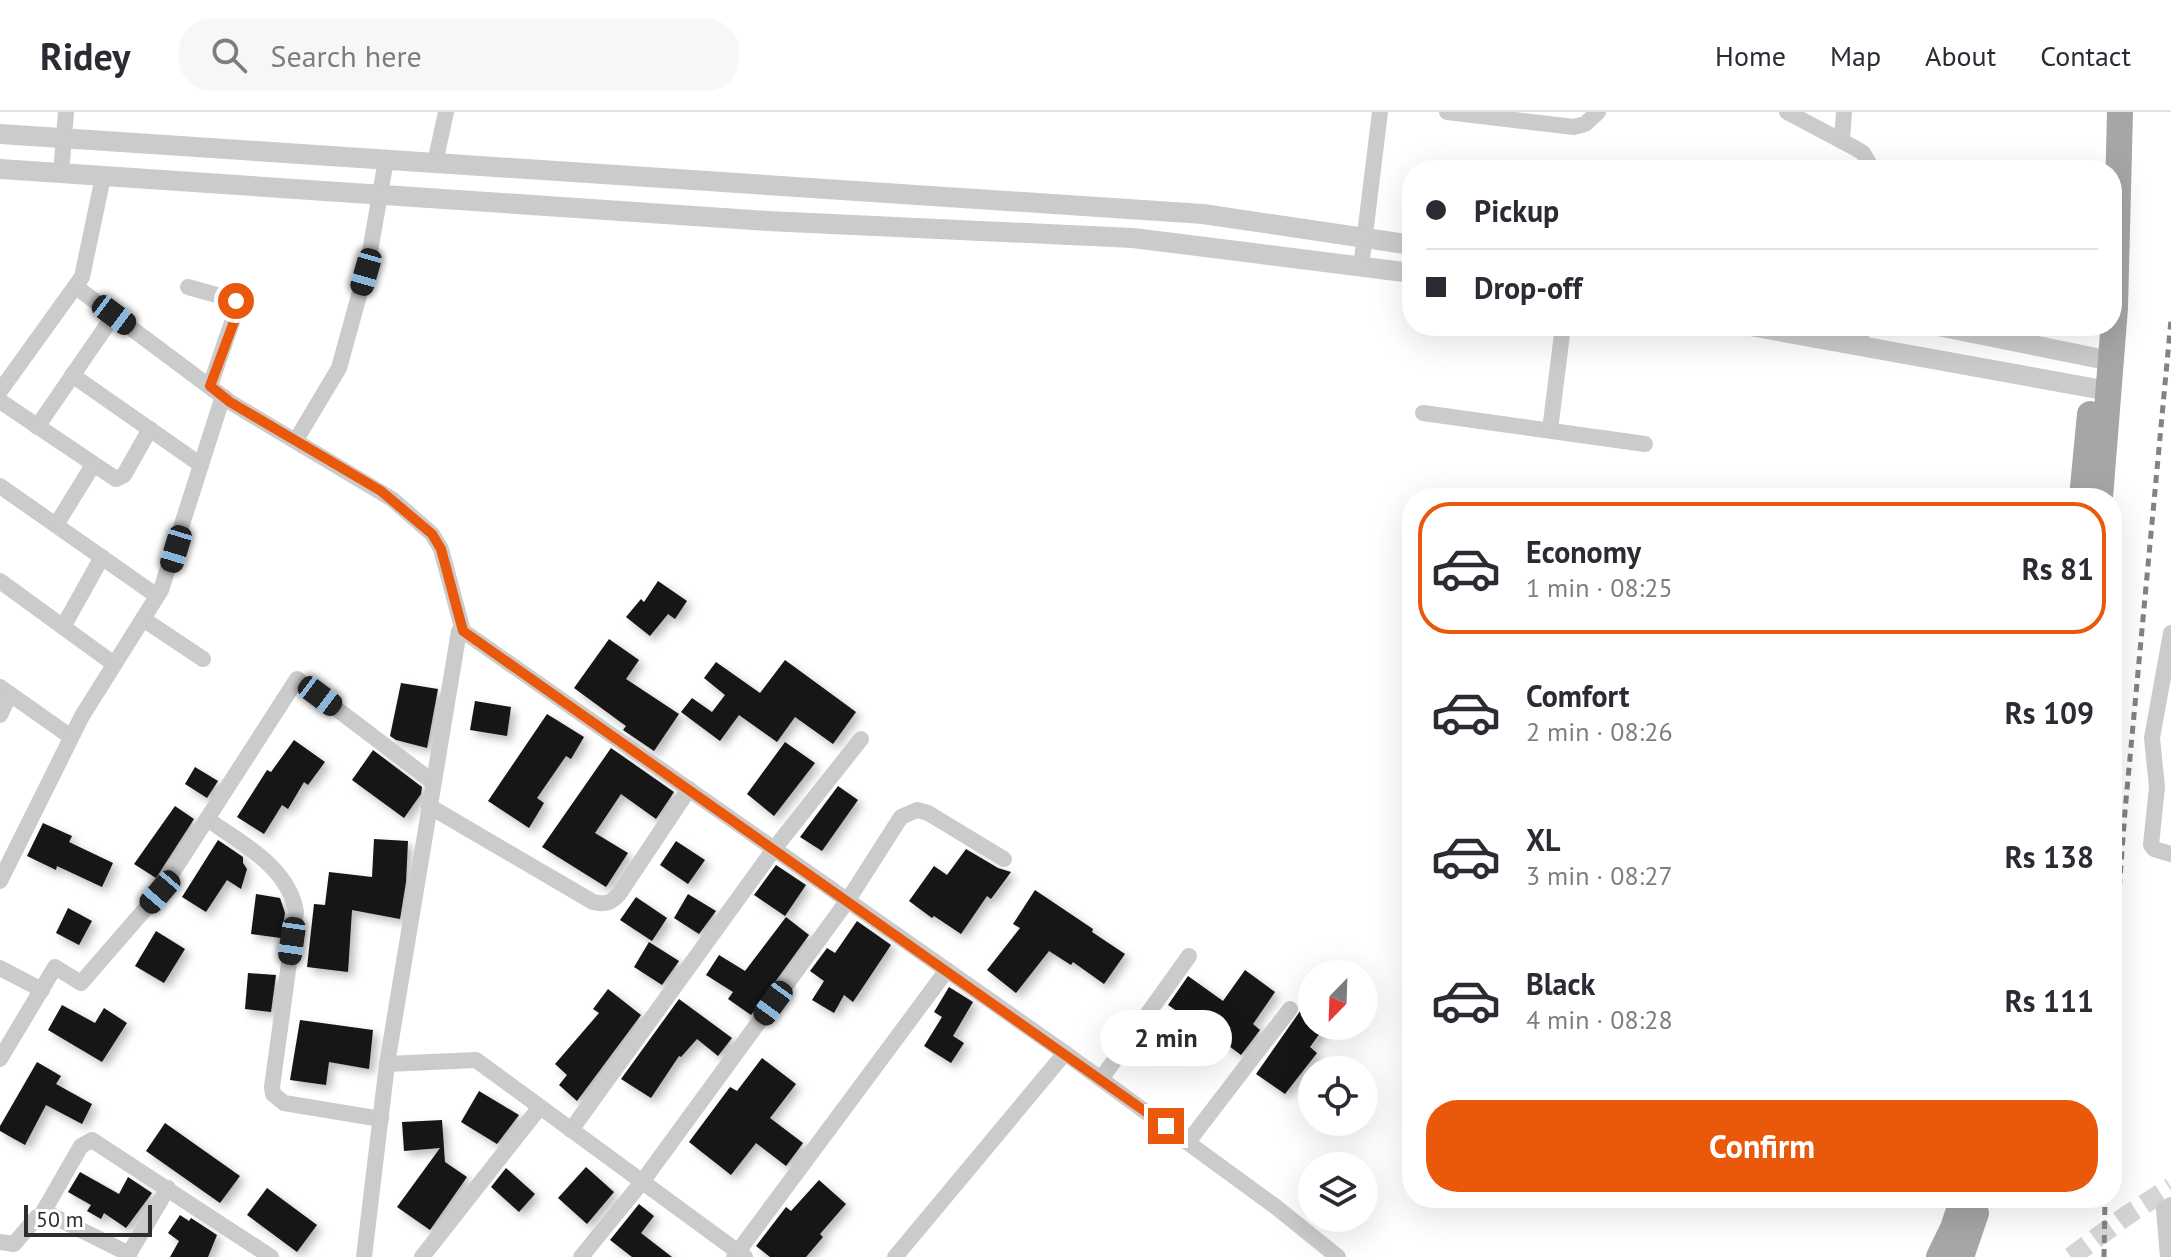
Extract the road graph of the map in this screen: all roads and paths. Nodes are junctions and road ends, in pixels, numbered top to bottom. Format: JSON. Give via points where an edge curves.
{"nodes":[{"id":1,"x":66,"y":112,"type":"edge"},
{"id":2,"x":446,"y":112,"type":"edge"},
{"id":3,"x":1380,"y":112,"type":"edge"},
{"id":4,"x":1447,"y":112,"type":"edge"},
{"id":5,"x":1598,"y":112,"type":"edge"},
{"id":6,"x":1787,"y":112,"type":"edge"},
{"id":7,"x":1844,"y":112,"type":"edge"},
{"id":8,"x":2104,"y":112,"type":"edge"},
{"id":9,"x":2120,"y":112,"type":"edge"},
{"id":10,"x":1472,"y":113,"type":"edge"},
{"id":11,"x":0,"y":134,"type":"edge"},
{"id":12,"x":62,"y":138,"type":"junction"},
{"id":13,"x":1842,"y":141,"type":"junction"},
{"id":14,"x":386,"y":160,"type":"junction"},
{"id":15,"x":1867,"y":160,"type":"edge"},
{"id":16,"x":2102,"y":160,"type":"edge"},
{"id":17,"x":2117,"y":160,"type":"edge"},
{"id":18,"x":435,"y":163,"type":"junction"},
{"id":19,"x":0,"y":169,"type":"edge"},
{"id":20,"x":61,"y":174,"type":"junction"},
{"id":21,"x":103,"y":177,"type":"junction"},
{"id":22,"x":381,"y":196,"type":"junction"},
{"id":23,"x":998,"y":200,"type":"junction"},
{"id":24,"x":999,"y":231,"type":"junction"},
{"id":25,"x":1364,"y":238,"type":"junction"},
{"id":26,"x":1402,"y":244,"type":"edge"},
{"id":27,"x":1361,"y":267,"type":"junction"},
{"id":28,"x":1402,"y":272,"type":"edge"},
{"id":29,"x":76,"y":287,"type":"junction"},
{"id":30,"x":188,"y":287,"type":"dead end"},
{"id":31,"x":114,"y":315,"type":"junction"},
{"id":32,"x":1562,"y":336,"type":"edge"},
{"id":33,"x":1861,"y":336,"type":"edge"},
{"id":34,"x":1988,"y":336,"type":"edge"},
{"id":35,"x":2098,"y":336,"type":"edge"},
{"id":36,"x":2104,"y":336,"type":"edge"},
{"id":37,"x":2102,"y":359,"type":"junction"},
{"id":38,"x":72,"y":375,"type":"junction"},
{"id":39,"x":2100,"y":390,"type":"junction"},
{"id":40,"x":0,"y":391,"type":"edge"},
{"id":41,"x":216,"y":391,"type":"junction"},
{"id":42,"x":0,"y":401,"type":"edge"},
{"id":43,"x":1423,"y":413,"type":"dead end"},
{"id":44,"x":37,"y":427,"type":"junction"},
{"id":45,"x":150,"y":429,"type":"junction"},
{"id":46,"x":1550,"y":430,"type":"junction"},
{"id":47,"x":296,"y":440,"type":"junction"},
{"id":48,"x":1645,"y":444,"type":"dead end"},
{"id":49,"x":93,"y":465,"type":"junction"},
{"id":50,"x":201,"y":465,"type":"junction"},
{"id":51,"x":1,"y":487,"type":"edge"},
{"id":52,"x":2084,"y":488,"type":"edge"},
{"id":53,"x":2100,"y":488,"type":"edge"},
{"id":54,"x":56,"y":525,"type":"junction"},
{"id":55,"x":102,"y":557,"type":"junction"},
{"id":56,"x":0,"y":581,"type":"edge"},
{"id":57,"x":157,"y":596,"type":"junction"},
{"id":58,"x":143,"y":619,"type":"junction"},
{"id":59,"x":63,"y":627,"type":"junction"},
{"id":60,"x":463,"y":631,"type":"junction"},
{"id":61,"x":2171,"y":633,"type":"edge"},
{"id":62,"x":203,"y":659,"type":"dead end"},
{"id":63,"x":114,"y":664,"type":"junction"},
{"id":64,"x":5,"y":691,"type":"edge"},
{"id":65,"x":0,"y":715,"type":"edge"},
{"id":66,"x":71,"y":737,"type":"junction"},
{"id":67,"x":861,"y":739,"type":"dead end"},
{"id":68,"x":433,"y":782,"type":"junction"},
{"id":69,"x":689,"y":789,"type":"junction"},
{"id":70,"x":429,"y":806,"type":"junction"},
{"id":71,"x":207,"y":819,"type":"junction"},
{"id":72,"x":774,"y":849,"type":"junction"},
{"id":73,"x":2171,"y":854,"type":"edge"},
{"id":74,"x":6,"y":855,"type":"edge"},
{"id":75,"x":1004,"y":859,"type":"dead end"},
{"id":76,"x":0,"y":881,"type":"edge"},
{"id":77,"x":848,"y":900,"type":"junction"},
{"id":78,"x":1189,"y":956,"type":"dead end"},
{"id":79,"x":0,"y":968,"type":"edge"},
{"id":80,"x":947,"y":970,"type":"junction"},
{"id":81,"x":42,"y":990,"type":"junction"},
{"id":82,"x":1290,"y":1009,"type":"dead end"},
{"id":83,"x":1065,"y":1053,"type":"junction"},
{"id":84,"x":0,"y":1059,"type":"edge"},
{"id":85,"x":387,"y":1064,"type":"junction"},
{"id":86,"x":1101,"y":1079,"type":"junction"},
{"id":87,"x":540,"y":1107,"type":"junction"},
{"id":88,"x":381,"y":1119,"type":"junction"},
{"id":89,"x":571,"y":1130,"type":"junction"},
{"id":90,"x":1188,"y":1142,"type":"junction"},
{"id":91,"x":642,"y":1182,"type":"junction"},
{"id":92,"x":168,"y":1188,"type":"junction"},
{"id":93,"x":2171,"y":1205,"type":"edge"},
{"id":94,"x":1960,"y":1208,"type":"edge"},
{"id":95,"x":1977,"y":1208,"type":"edge"},
{"id":96,"x":42,"y":1214,"type":"junction"},
{"id":97,"x":9,"y":1247,"type":"edge"},
{"id":98,"x":739,"y":1255,"type":"edge"},
{"id":99,"x":128,"y":1256,"type":"edge"},
{"id":100,"x":271,"y":1257,"type":"edge"},
{"id":101,"x":364,"y":1257,"type":"edge"},
{"id":102,"x":422,"y":1257,"type":"edge"},
{"id":103,"x":581,"y":1257,"type":"edge"},
{"id":104,"x":895,"y":1257,"type":"edge"},
{"id":105,"x":1338,"y":1257,"type":"edge"},
{"id":106,"x":1939,"y":1257,"type":"edge"},
{"id":107,"x":1961,"y":1257,"type":"edge"},
{"id":108,"x":2168,"y":1257,"type":"edge"}],
"edges":[{"from":1,"to":12,"type":"street"},
{"from":2,"to":18,"type":"street"},
{"from":3,"to":25,"type":"street"},
{"from":4,"to":10,"type":"street"},
{"from":5,"to":10,"type":"street","via":[[1574,127]]},
{"from":6,"to":13,"type":"street"},
{"from":7,"to":13,"type":"street"},
{"from":8,"to":16,"type":"main road"},
{"from":9,"to":17,"type":"main road"},
{"from":11,"to":12,"type":"street"},
{"from":12,"to":14,"type":"street"},
{"from":12,"to":20,"type":"street"},
{"from":13,"to":15,"type":"street"},
{"from":14,"to":18,"type":"street"},
{"from":14,"to":22,"type":"street"},
{"from":18,"to":23,"type":"street"},
{"from":19,"to":20,"type":"street"},
{"from":20,"to":21,"type":"street"},
{"from":21,"to":22,"type":"street"},
{"from":21,"to":29,"type":"street"},
{"from":22,"to":24,"type":"street"},
{"from":22,"to":47,"type":"street","via":[[339,368]]},
{"from":23,"to":24,"type":"street"},
{"from":23,"to":25,"type":"street","via":[[1203,214]]},
{"from":24,"to":27,"type":"street","via":[[1133,238]]},
{"from":25,"to":26,"type":"street"},
{"from":25,"to":27,"type":"street"},
{"from":27,"to":28,"type":"street"},
{"from":29,"to":31,"type":"street"},
{"from":29,"to":40,"type":"street"},
{"from":30,"to":41,"type":"street","via":[[238,305]]},
{"from":31,"to":38,"type":"street"},
{"from":31,"to":41,"type":"street"},
{"from":32,"to":46,"type":"street"},
{"from":33,"to":39,"type":"street"},
{"from":34,"to":37,"type":"street"},
{"from":35,"to":37,"type":"main road"},
{"from":36,"to":37,"type":"main road"},
{"from":37,"to":39,"type":"main road"},
{"from":38,"to":44,"type":"street"},
{"from":38,"to":45,"type":"street"},
{"from":39,"to":52,"type":"main road"},
{"from":39,"to":53,"type":"main road"},
{"from":41,"to":47,"type":"street"},
{"from":41,"to":50,"type":"street"},
{"from":42,"to":44,"type":"street"},
{"from":43,"to":46,"type":"street"},
{"from":44,"to":49,"type":"street"},
{"from":45,"to":49,"type":"street","via":[[121,478]]},
{"from":45,"to":50,"type":"street"},
{"from":46,"to":48,"type":"street"},
{"from":47,"to":60,"type":"street","via":[[387,495],[438,541]]},
{"from":49,"to":54,"type":"street"},
{"from":50,"to":57,"type":"street"},
{"from":51,"to":54,"type":"street"},
{"from":54,"to":55,"type":"street"},
{"from":55,"to":57,"type":"street"},
{"from":55,"to":59,"type":"street"},
{"from":56,"to":59,"type":"street"},
{"from":57,"to":58,"type":"street"},
{"from":58,"to":62,"type":"street"},
{"from":58,"to":63,"type":"street"},
{"from":59,"to":63,"type":"street"},
{"from":60,"to":68,"type":"street"},
{"from":60,"to":69,"type":"street"},
{"from":61,"to":73,"type":"street","via":[[2152,738],[2157,787],[2151,845]]},
{"from":63,"to":66,"type":"street"},
{"from":64,"to":65,"type":"street"},
{"from":64,"to":66,"type":"street"},
{"from":66,"to":74,"type":"street"},
{"from":67,"to":72,"type":"street"},
{"from":68,"to":70,"type":"street"},
{"from":68,"to":71,"type":"street","via":[[297,679]]},
{"from":69,"to":70,"type":"street","via":[[619,894],[604,904]]},
{"from":69,"to":72,"type":"street"},
{"from":70,"to":85,"type":"street"},
{"from":71,"to":81,"type":"street","via":[[160,892],[81,983],[55,967]]},
{"from":71,"to":88,"type":"street","via":[[264,859],[294,899],[273,1094],[284,1103]]},
{"from":72,"to":77,"type":"street"},
{"from":72,"to":89,"type":"street"},
{"from":74,"to":76,"type":"street"},
{"from":75,"to":77,"type":"street","via":[[928,813],[908,811]]},
{"from":77,"to":80,"type":"street"},
{"from":77,"to":91,"type":"street"},
{"from":78,"to":86,"type":"street"},
{"from":79,"to":81,"type":"street"},
{"from":80,"to":83,"type":"street"},
{"from":80,"to":98,"type":"street"},
{"from":81,"to":84,"type":"street"},
{"from":82,"to":90,"type":"street"},
{"from":83,"to":86,"type":"street"},
{"from":83,"to":104,"type":"street"},
{"from":85,"to":87,"type":"street","via":[[476,1060]]},
{"from":85,"to":88,"type":"street"},
{"from":86,"to":90,"type":"street"},
{"from":87,"to":89,"type":"street"},
{"from":87,"to":102,"type":"street"},
{"from":88,"to":101,"type":"street"},
{"from":89,"to":91,"type":"street"},
{"from":90,"to":105,"type":"street"},
{"from":91,"to":98,"type":"street"},
{"from":91,"to":103,"type":"street"},
{"from":92,"to":96,"type":"street","via":[[92,1140],[81,1146]]},
{"from":92,"to":99,"type":"street"},
{"from":92,"to":100,"type":"street"},
{"from":93,"to":108,"type":"street","via":[[2164,1209]]},
{"from":94,"to":106,"type":"main road"},
{"from":95,"to":107,"type":"main road"},
{"from":96,"to":97,"type":"street"},
{"from":96,"to":99,"type":"street","via":[[53,1214]]}]}
